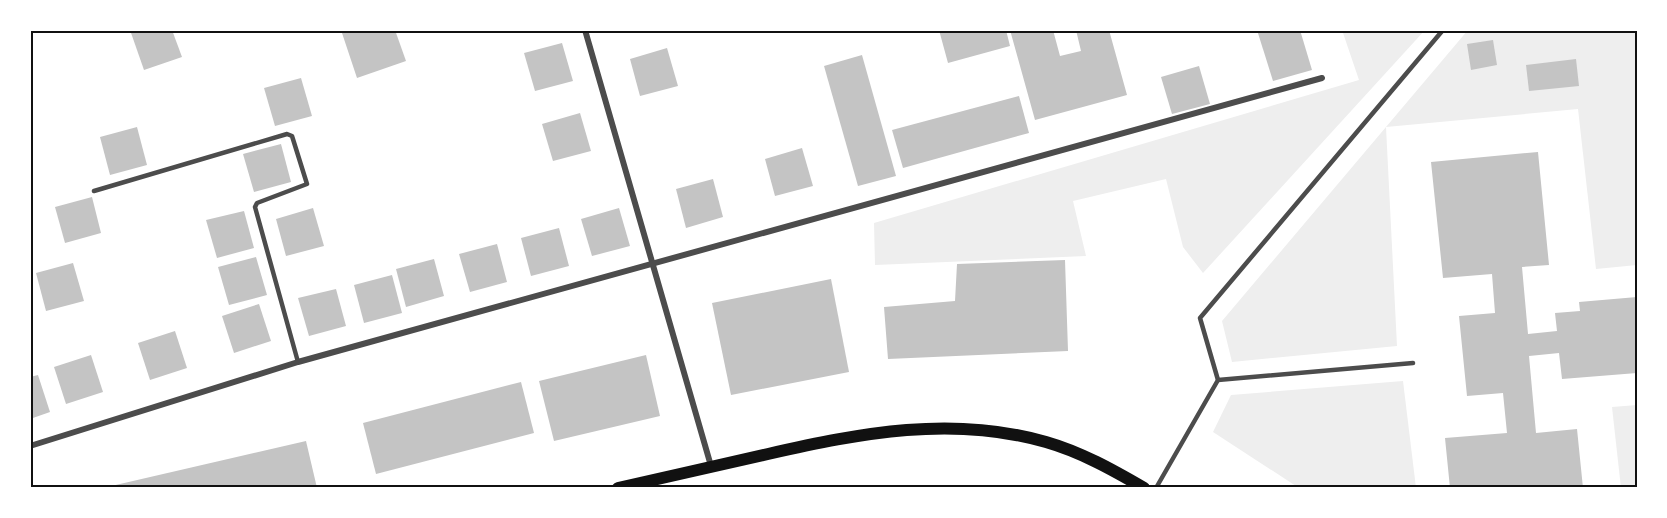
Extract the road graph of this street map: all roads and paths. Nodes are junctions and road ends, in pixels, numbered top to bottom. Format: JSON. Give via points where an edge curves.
{"nodes":[{"id":1,"x":585,"y":30,"type":"edge"},
{"id":2,"x":1443,"y":30,"type":"edge"},
{"id":3,"x":1322,"y":78,"type":"dead end"},
{"id":4,"x":94,"y":191,"type":"dead end"},
{"id":5,"x":653,"y":262,"type":"junction"},
{"id":6,"x":298,"y":362,"type":"junction"},
{"id":7,"x":1413,"y":363,"type":"dead end"},
{"id":8,"x":1218,"y":380,"type":"junction"},
{"id":9,"x":30,"y":446,"type":"edge"},
{"id":10,"x":711,"y":467,"type":"junction"},
{"id":11,"x":624,"y":487,"type":"edge"},
{"id":12,"x":1144,"y":488,"type":"edge"},
{"id":13,"x":1156,"y":488,"type":"edge"}],
"edges":[{"from":1,"to":5,"type":"street"},
{"from":2,"to":8,"type":"lane","via":[[1200,318]]},
{"from":3,"to":5,"type":"street"},
{"from":4,"to":6,"type":"lane","via":[[287,134],[292,136],[307,184],[255,207]]},
{"from":5,"to":6,"type":"street"},
{"from":5,"to":10,"type":"street"},
{"from":6,"to":9,"type":"street"},
{"from":7,"to":8,"type":"lane"},
{"from":8,"to":13,"type":"lane"},
{"from":10,"to":11,"type":"main road"},
{"from":10,"to":12,"type":"main road","via":[[860,435],[934,427],[1046,442],[1090,459]]}]}
